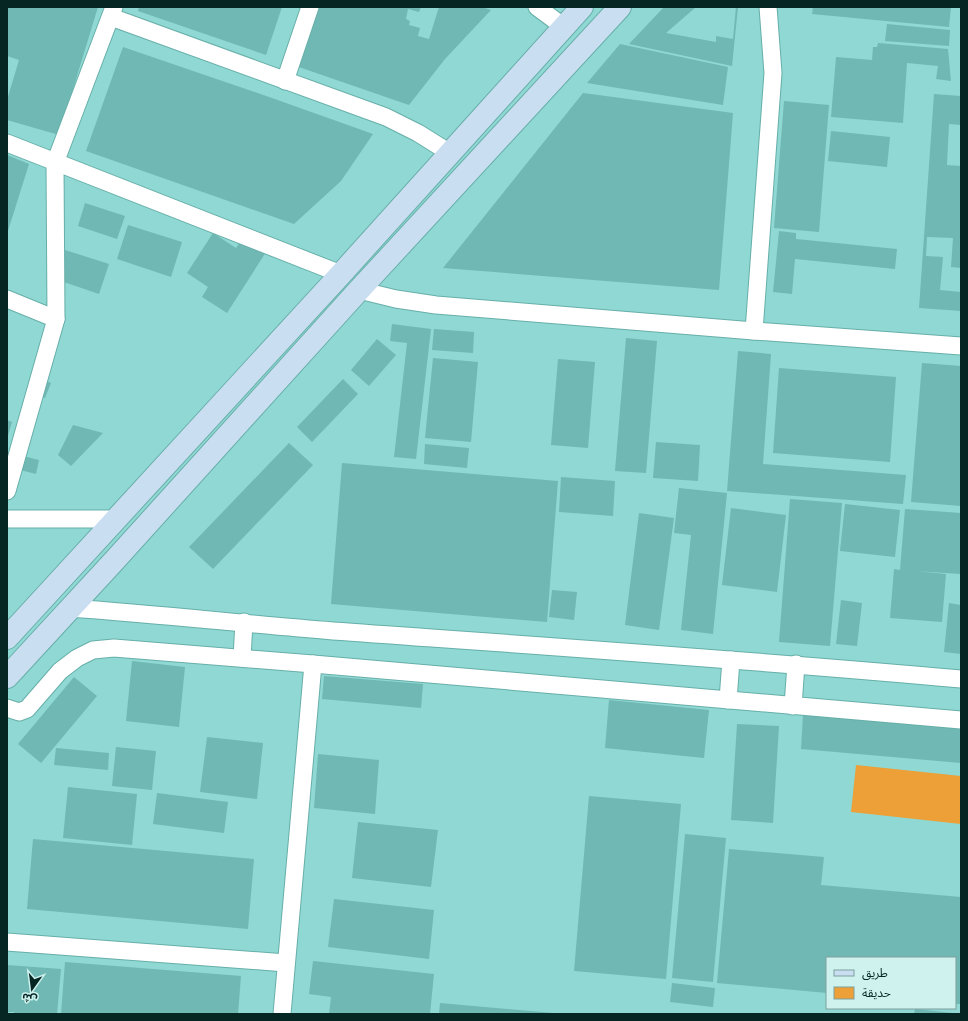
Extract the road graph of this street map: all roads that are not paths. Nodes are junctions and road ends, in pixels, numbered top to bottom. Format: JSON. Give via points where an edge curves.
{"nodes":[{"id":1,"x":310,"y":7,"type":"edge"},
{"id":2,"x":537,"y":7,"type":"edge"},
{"id":3,"x":582,"y":7,"type":"edge"},
{"id":4,"x":620,"y":7,"type":"edge"},
{"id":5,"x":768,"y":7,"type":"edge"},
{"id":6,"x":112,"y":12,"type":"edge"},
{"id":7,"x":564,"y":27,"type":"junction"},
{"id":8,"x":285,"y":81,"type":"junction"},
{"id":9,"x":7,"y":143,"type":"edge"},
{"id":10,"x":450,"y":153,"type":"junction"},
{"id":11,"x":55,"y":163,"type":"junction"},
{"id":12,"x":341,"y":274,"type":"junction"},
{"id":13,"x":359,"y":290,"type":"junction"},
{"id":14,"x":7,"y":299,"type":"edge"},
{"id":15,"x":56,"y":319,"type":"junction"},
{"id":16,"x":754,"y":331,"type":"junction"},
{"id":17,"x":961,"y":346,"type":"edge"},
{"id":18,"x":7,"y":491,"type":"edge"},
{"id":19,"x":7,"y":519,"type":"edge"},
{"id":20,"x":116,"y":519,"type":"junction"},
{"id":21,"x":69,"y":608,"type":"junction"},
{"id":22,"x":244,"y":622,"type":"junction"},
{"id":23,"x":7,"y":638,"type":"edge"},
{"id":24,"x":242,"y":658,"type":"junction"},
{"id":25,"x":731,"y":660,"type":"junction"},
{"id":26,"x":313,"y":664,"type":"junction"},
{"id":27,"x":796,"y":664,"type":"junction"},
{"id":28,"x":7,"y":677,"type":"edge"},
{"id":29,"x":961,"y":679,"type":"edge"},
{"id":30,"x":728,"y":700,"type":"junction"},
{"id":31,"x":793,"y":706,"type":"junction"},
{"id":32,"x":7,"y":708,"type":"edge"},
{"id":33,"x":961,"y":720,"type":"edge"},
{"id":34,"x":7,"y":942,"type":"edge"},
{"id":35,"x":286,"y":963,"type":"junction"},
{"id":36,"x":282,"y":1014,"type":"edge"}],
"edges":[{"from":1,"to":8,"type":"street"},
{"from":2,"to":7,"type":"street"},
{"from":3,"to":7,"type":"main road"},
{"from":4,"to":13,"type":"main road"},
{"from":5,"to":16,"type":"street","via":[[773,73]]},
{"from":6,"to":8,"type":"street"},
{"from":6,"to":11,"type":"street"},
{"from":7,"to":10,"type":"main road"},
{"from":8,"to":10,"type":"street","via":[[386,117]]},
{"from":9,"to":11,"type":"street"},
{"from":10,"to":12,"type":"main road"},
{"from":11,"to":12,"type":"street"},
{"from":11,"to":15,"type":"street"},
{"from":12,"to":20,"type":"main road"},
{"from":13,"to":16,"type":"street","via":[[436,305]]},
{"from":13,"to":21,"type":"main road"},
{"from":14,"to":15,"type":"street"},
{"from":15,"to":18,"type":"street"},
{"from":16,"to":17,"type":"street"},
{"from":19,"to":20,"type":"street"},
{"from":20,"to":23,"type":"main road"},
{"from":21,"to":22,"type":"street"},
{"from":21,"to":28,"type":"main road"},
{"from":22,"to":24,"type":"street"},
{"from":22,"to":25,"type":"street"},
{"from":24,"to":26,"type":"street"},
{"from":24,"to":32,"type":"street","via":[[114,648],[93,650],[60,671],[27,709],[19,712]]},
{"from":25,"to":27,"type":"street"},
{"from":25,"to":30,"type":"street"},
{"from":26,"to":30,"type":"street"},
{"from":26,"to":35,"type":"street"},
{"from":27,"to":29,"type":"street"},
{"from":27,"to":31,"type":"street"},
{"from":30,"to":31,"type":"street"},
{"from":31,"to":33,"type":"street"},
{"from":34,"to":35,"type":"street"},
{"from":35,"to":36,"type":"street"}]}
